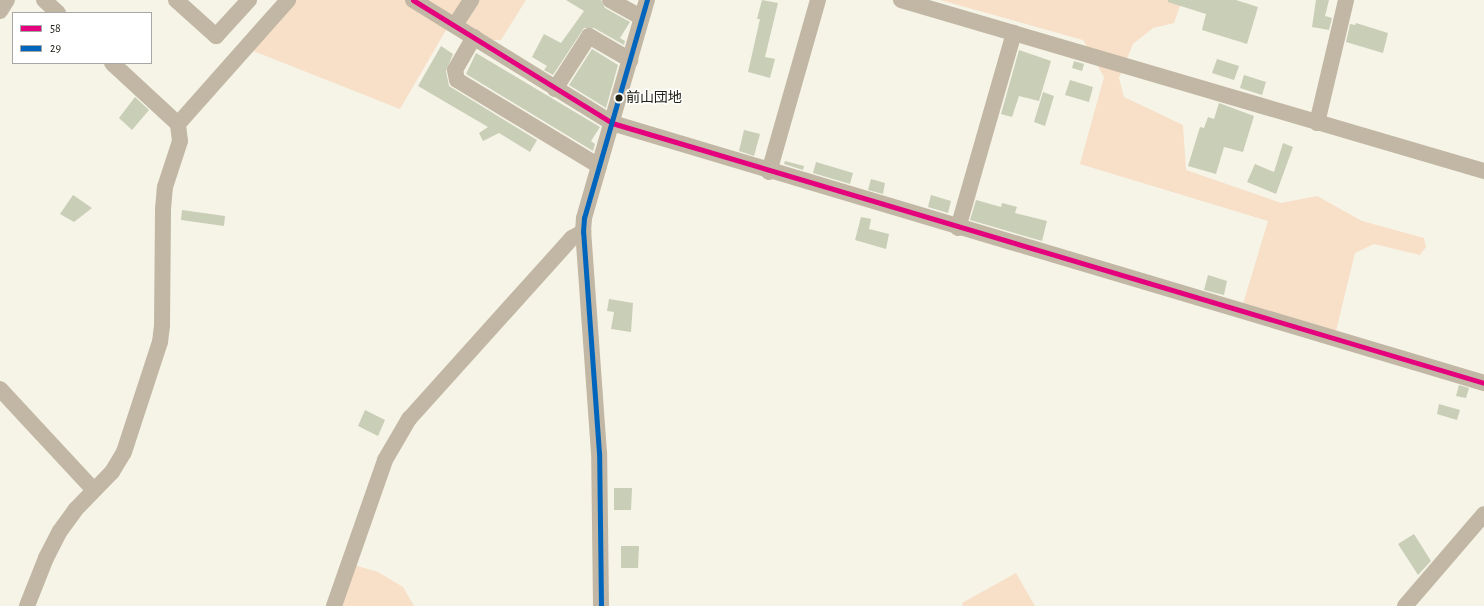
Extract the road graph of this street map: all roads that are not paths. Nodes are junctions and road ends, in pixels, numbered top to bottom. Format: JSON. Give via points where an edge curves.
{"nodes":[{"id":1,"x":7,"y":0,"type":"edge"},
{"id":2,"x":44,"y":0,"type":"edge"},
{"id":3,"x":176,"y":0,"type":"edge"},
{"id":4,"x":249,"y":0,"type":"edge"},
{"id":5,"x":288,"y":0,"type":"edge"},
{"id":6,"x":413,"y":0,"type":"edge"},
{"id":7,"x":471,"y":0,"type":"edge"},
{"id":8,"x":610,"y":0,"type":"edge"},
{"id":9,"x":647,"y":0,"type":"edge"},
{"id":10,"x":818,"y":0,"type":"edge"},
{"id":11,"x":901,"y":0,"type":"edge"},
{"id":12,"x":1346,"y":0,"type":"edge"},
{"id":13,"x":0,"y":11,"type":"edge"},
{"id":14,"x":57,"y":12,"type":"edge"},
{"id":15,"x":642,"y":17,"type":"junction"},
{"id":16,"x":455,"y":25,"type":"junction"},
{"id":17,"x":1014,"y":33,"type":"junction"},
{"id":18,"x":474,"y":38,"type":"junction"},
{"id":19,"x":630,"y":60,"type":"junction"},
{"id":20,"x":113,"y":64,"type":"edge"},
{"id":21,"x":555,"y":89,"type":"junction"},
{"id":22,"x":612,"y":123,"type":"junction"},
{"id":23,"x":1317,"y":123,"type":"junction"},
{"id":24,"x":178,"y":124,"type":"junction"},
{"id":25,"x":599,"y":166,"type":"junction"},
{"id":26,"x":1484,"y":171,"type":"edge"},
{"id":27,"x":768,"y":172,"type":"junction"},
{"id":28,"x":958,"y":228,"type":"junction"},
{"id":29,"x":583,"y":232,"type":"junction"},
{"id":30,"x":1484,"y":383,"type":"edge"},
{"id":31,"x":0,"y":389,"type":"edge"},
{"id":32,"x":94,"y":490,"type":"junction"},
{"id":33,"x":1484,"y":514,"type":"edge"},
{"id":34,"x":27,"y":606,"type":"edge"},
{"id":35,"x":334,"y":606,"type":"edge"},
{"id":36,"x":601,"y":606,"type":"edge"},
{"id":37,"x":1405,"y":606,"type":"edge"}],
"edges":[{"from":1,"to":13,"type":"street"},
{"from":2,"to":14,"type":"street"},
{"from":3,"to":4,"type":"street","via":[[216,36]]},
{"from":5,"to":24,"type":"street"},
{"from":6,"to":16,"type":"street"},
{"from":7,"to":16,"type":"street"},
{"from":8,"to":15,"type":"street"},
{"from":9,"to":15,"type":"street"},
{"from":10,"to":27,"type":"street"},
{"from":11,"to":17,"type":"street"},
{"from":12,"to":23,"type":"street"},
{"from":15,"to":19,"type":"street"},
{"from":16,"to":18,"type":"street"},
{"from":17,"to":23,"type":"street"},
{"from":17,"to":28,"type":"street"},
{"from":18,"to":21,"type":"street"},
{"from":18,"to":25,"type":"street","via":[[455,70],[457,80]]},
{"from":19,"to":21,"type":"street","via":[[589,36]]},
{"from":19,"to":22,"type":"street"},
{"from":20,"to":24,"type":"street"},
{"from":21,"to":22,"type":"street"},
{"from":22,"to":25,"type":"street"},
{"from":22,"to":27,"type":"street"},
{"from":23,"to":26,"type":"street"},
{"from":24,"to":32,"type":"street","via":[[180,141],[165,187],[163,209],[160,342],[124,452],[112,472]]},
{"from":25,"to":29,"type":"street","via":[[584,218]]},
{"from":27,"to":28,"type":"street"},
{"from":28,"to":30,"type":"street"},
{"from":29,"to":35,"type":"street","via":[[572,238],[409,419],[390,448]]},
{"from":29,"to":36,"type":"street","via":[[599,461]]},
{"from":31,"to":32,"type":"street"},
{"from":32,"to":34,"type":"street","via":[[60,531]]},
{"from":33,"to":37,"type":"street"}]}
